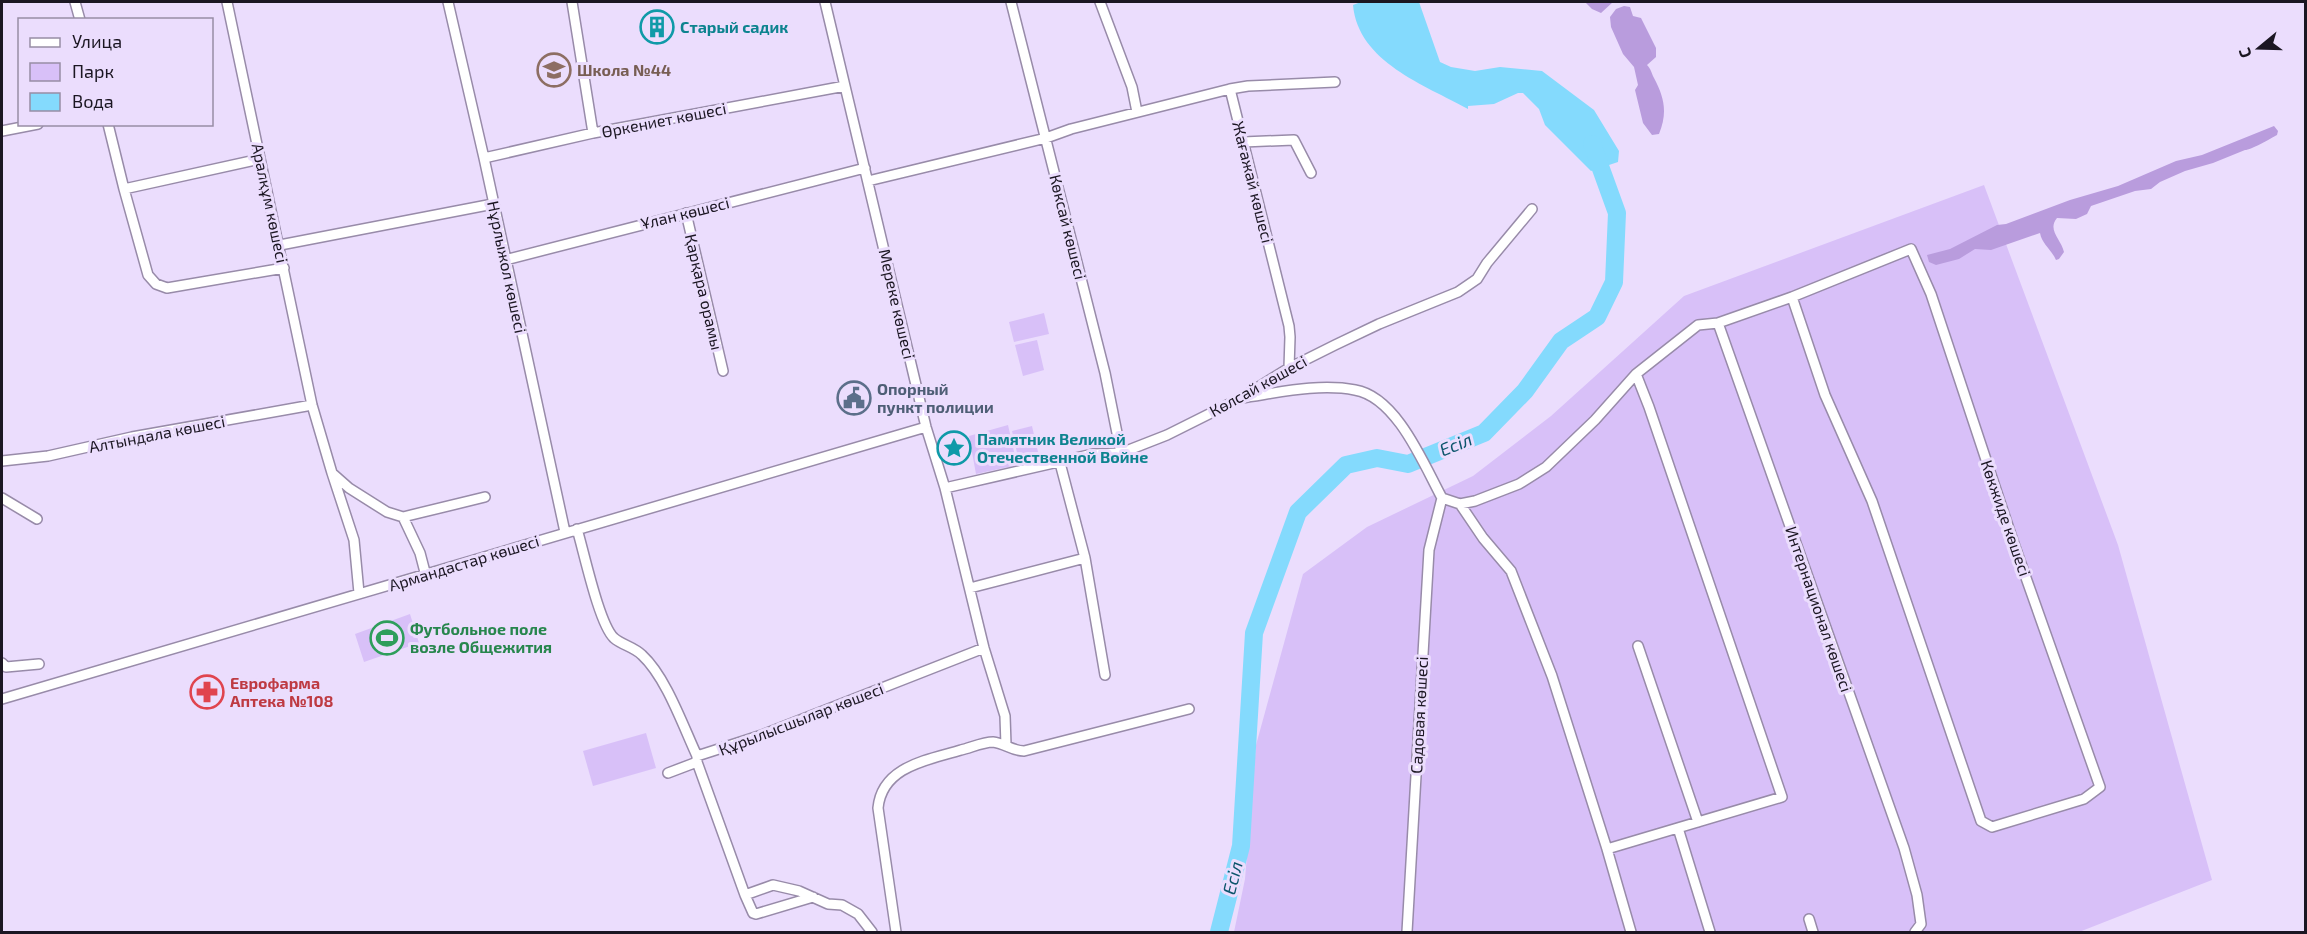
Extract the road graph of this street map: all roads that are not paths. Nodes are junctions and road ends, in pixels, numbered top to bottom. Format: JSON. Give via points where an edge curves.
{"nodes":[{"id":1,"x":75,"y":2,"type":"edge"},
{"id":2,"x":227,"y":2,"type":"edge"},
{"id":3,"x":448,"y":2,"type":"edge"},
{"id":4,"x":572,"y":2,"type":"edge"},
{"id":5,"x":825,"y":2,"type":"edge"},
{"id":6,"x":1011,"y":2,"type":"edge"},
{"id":7,"x":1100,"y":2,"type":"edge"},
{"id":8,"x":79,"y":18,"type":"edge"},
{"id":9,"x":1335,"y":82,"type":"dead end"},
{"id":10,"x":845,"y":86,"type":"junction"},
{"id":11,"x":1230,"y":89,"type":"junction"},
{"id":12,"x":1137,"y":112,"type":"junction"},
{"id":13,"x":28,"y":126,"type":"edge"},
{"id":14,"x":108,"y":126,"type":"edge"},
{"id":15,"x":2,"y":131,"type":"edge"},
{"id":16,"x":593,"y":133,"type":"junction"},
{"id":17,"x":1046,"y":138,"type":"junction"},
{"id":18,"x":1243,"y":142,"type":"junction"},
{"id":19,"x":484,"y":158,"type":"junction"},
{"id":20,"x":260,"y":159,"type":"junction"},
{"id":21,"x":865,"y":168,"type":"junction"},
{"id":22,"x":1311,"y":173,"type":"dead end"},
{"id":23,"x":868,"y":181,"type":"junction"},
{"id":24,"x":124,"y":189,"type":"junction"},
{"id":25,"x":493,"y":204,"type":"junction"},
{"id":26,"x":1532,"y":209,"type":"dead end"},
{"id":27,"x":686,"y":213,"type":"junction"},
{"id":28,"x":280,"y":245,"type":"junction"},
{"id":29,"x":505,"y":260,"type":"junction"},
{"id":30,"x":284,"y":268,"type":"junction"},
{"id":31,"x":1792,"y":297,"type":"junction"},
{"id":32,"x":1718,"y":323,"type":"junction"},
{"id":33,"x":1289,"y":368,"type":"junction"},
{"id":34,"x":723,"y":371,"type":"dead end"},
{"id":35,"x":1636,"y":374,"type":"junction"},
{"id":36,"x":1240,"y":398,"type":"junction"},
{"id":37,"x":312,"y":405,"type":"junction"},
{"id":38,"x":926,"y":427,"type":"junction"},
{"id":39,"x":1121,"y":453,"type":"junction"},
{"id":40,"x":2,"y":461,"type":"edge"},
{"id":41,"x":1060,"y":463,"type":"junction"},
{"id":42,"x":332,"y":473,"type":"junction"},
{"id":43,"x":945,"y":488,"type":"junction"},
{"id":44,"x":2,"y":498,"type":"edge"},
{"id":45,"x":485,"y":498,"type":"dead end"},
{"id":46,"x":1442,"y":498,"type":"junction"},
{"id":47,"x":1460,"y":504,"type":"junction"},
{"id":48,"x":403,"y":517,"type":"junction"},
{"id":49,"x":37,"y":519,"type":"dead end"},
{"id":50,"x":577,"y":529,"type":"junction"},
{"id":51,"x":565,"y":532,"type":"junction"},
{"id":52,"x":1085,"y":558,"type":"junction"},
{"id":53,"x":426,"y":576,"type":"junction"},
{"id":54,"x":970,"y":588,"type":"junction"},
{"id":55,"x":359,"y":593,"type":"junction"},
{"id":56,"x":1638,"y":646,"type":"dead end"},
{"id":57,"x":984,"y":648,"type":"junction"},
{"id":58,"x":2,"y":663,"type":"edge"},
{"id":59,"x":39,"y":664,"type":"dead end"},
{"id":60,"x":1105,"y":675,"type":"dead end"},
{"id":61,"x":2,"y":699,"type":"edge"},
{"id":62,"x":1189,"y":709,"type":"dead end"},
{"id":63,"x":1006,"y":745,"type":"junction"},
{"id":64,"x":697,"y":759,"type":"junction"},
{"id":65,"x":668,"y":773,"type":"dead end"},
{"id":66,"x":1698,"y":822,"type":"junction"},
{"id":67,"x":1678,"y":828,"type":"junction"},
{"id":68,"x":1607,"y":849,"type":"junction"},
{"id":69,"x":746,"y":895,"type":"junction"},
{"id":70,"x":813,"y":897,"type":"junction"},
{"id":71,"x":1809,"y":919,"type":"dead end"},
{"id":72,"x":872,"y":933,"type":"edge"},
{"id":73,"x":897,"y":933,"type":"edge"},
{"id":74,"x":1407,"y":933,"type":"edge"},
{"id":75,"x":1631,"y":933,"type":"edge"},
{"id":76,"x":1710,"y":933,"type":"edge"},
{"id":77,"x":1813,"y":933,"type":"edge"},
{"id":78,"x":1915,"y":933,"type":"edge"}],
"edges":[{"from":1,"to":8,"type":"street"},
{"from":2,"to":20,"type":"street","name":"Аралқұм көшесі"},
{"from":3,"to":19,"type":"street","name":"Нұрлыжол көшесі"},
{"from":4,"to":16,"type":"street"},
{"from":5,"to":10,"type":"street","name":"Мереке көшесі"},
{"from":6,"to":17,"type":"street","name":"Көксай көшесі"},
{"from":7,"to":12,"type":"street","via":[[1132,87]]},
{"from":9,"to":11,"type":"street"},
{"from":10,"to":16,"type":"street","name":"Өркениет көшесі"},
{"from":10,"to":21,"type":"street","name":"Мереке көшесі"},
{"from":11,"to":12,"type":"street"},
{"from":11,"to":18,"type":"street","name":"Жағажай көшесі"},
{"from":12,"to":17,"type":"street"},
{"from":13,"to":15,"type":"street"},
{"from":14,"to":24,"type":"street"},
{"from":16,"to":19,"type":"street","name":"Өркениет көшесі"},
{"from":17,"to":23,"type":"street"},
{"from":17,"to":39,"type":"street","name":"Көксай көшесі","via":[[1105,372]]},
{"from":18,"to":22,"type":"street","via":[[1294,140]]},
{"from":18,"to":33,"type":"street","name":"Жағажай көшесі","via":[[1288,326]]},
{"from":19,"to":25,"type":"street","name":"Нұрлыжол көшесі"},
{"from":20,"to":24,"type":"street"},
{"from":20,"to":28,"type":"street","name":"Аралқұм көшесі"},
{"from":21,"to":23,"type":"street","name":"Мереке көшесі"},
{"from":21,"to":27,"type":"street","name":"Ұлан көшесі"},
{"from":23,"to":38,"type":"street","name":"Мереке көшесі"},
{"from":24,"to":30,"type":"street","via":[[148,275],[156,284],[167,288]]},
{"from":25,"to":28,"type":"street"},
{"from":25,"to":29,"type":"street","name":"Нұрлыжол көшесі"},
{"from":26,"to":33,"type":"street","name":"Көлсай көшесі","via":[[1476,279],[1458,292],[1379,324]]},
{"from":27,"to":29,"type":"street","name":"Ұлан көшесі"},
{"from":27,"to":34,"type":"street","name":"Қарқара орамы"},
{"from":28,"to":30,"type":"street","name":"Аралқұм көшесі"},
{"from":29,"to":51,"type":"street","name":"Нұрлыжол көшесі"},
{"from":30,"to":37,"type":"street","name":"Аралқұм көшесі"},
{"from":31,"to":31,"type":"street","name":"Көкжиде көшесі","via":[[1911,249],[1931,294],[2100,787],[2084,799],[1992,826],[1981,821],[1872,501],[1825,395]]},
{"from":31,"to":32,"type":"street"},
{"from":32,"to":35,"type":"street","via":[[1698,325]]},
{"from":32,"to":78,"type":"street","name":"Интернационал көшесі","via":[[1904,848],[1921,924]]},
{"from":33,"to":36,"type":"street","name":"Көлсай көшесі"},
{"from":35,"to":47,"type":"street","via":[[1546,467],[1519,484]]},
{"from":35,"to":66,"type":"street","via":[[1782,797]]},
{"from":36,"to":39,"type":"street","name":"Көлсай көшесі"},
{"from":36,"to":46,"type":"street","via":[[1322,388],[1358,390],[1379,401],[1398,421]]},
{"from":37,"to":40,"type":"street","name":"Алтындала көшесі","via":[[48,456]]},
{"from":37,"to":42,"type":"street","name":"Аралқұм көшесі"},
{"from":38,"to":43,"type":"street","name":"Мереке көшесі"},
{"from":38,"to":50,"type":"street","name":"Армандастар көшесі"},
{"from":39,"to":41,"type":"street","name":"Көлсай көшесі","via":[[1093,454]]},
{"from":41,"to":43,"type":"street","name":"Көлсай көшесі"},
{"from":41,"to":52,"type":"street"},
{"from":42,"to":48,"type":"street","via":[[387,512]]},
{"from":42,"to":55,"type":"street","name":"Аралқұм көшесі","via":[[354,540]]},
{"from":43,"to":54,"type":"street","name":"Мереке көшесі"},
{"from":44,"to":49,"type":"street"},
{"from":45,"to":48,"type":"street"},
{"from":46,"to":47,"type":"street"},
{"from":46,"to":74,"type":"street","name":"Садовая көшесі","via":[[1429,550]]},
{"from":47,"to":68,"type":"street","via":[[1511,571],[1552,676]]},
{"from":48,"to":53,"type":"street"},
{"from":50,"to":51,"type":"street","name":"Армандастар көшесі"},
{"from":50,"to":64,"type":"street","name":"Құрылысшылар көшесі","via":[[605,622],[614,638],[641,653],[657,670]]},
{"from":51,"to":53,"type":"street","name":"Армандастар көшесі"},
{"from":52,"to":54,"type":"street"},
{"from":52,"to":60,"type":"street"},
{"from":53,"to":55,"type":"street","name":"Армандастар көшесі"},
{"from":54,"to":57,"type":"street","name":"Мереке көшесі"},
{"from":55,"to":61,"type":"street","name":"Армандастар көшесі"},
{"from":56,"to":66,"type":"street"},
{"from":57,"to":63,"type":"street","name":"Мереке көшесі","via":[[1005,716]]},
{"from":57,"to":64,"type":"street","name":"Құрылысшылар көшесі"},
{"from":58,"to":59,"type":"street","via":[[6,667]]},
{"from":62,"to":63,"type":"street","via":[[1024,751]]},
{"from":63,"to":73,"type":"street","via":[[991,742],[906,767],[884,789],[879,799],[882,836]]},
{"from":64,"to":65,"type":"street"},
{"from":64,"to":69,"type":"street"},
{"from":66,"to":67,"type":"street"},
{"from":67,"to":68,"type":"street"},
{"from":67,"to":76,"type":"street"},
{"from":68,"to":75,"type":"street"},
{"from":69,"to":70,"type":"street","via":[[773,885]]},
{"from":69,"to":70,"type":"street","via":[[753,914]]},
{"from":70,"to":72,"type":"street","via":[[858,914]]},
{"from":71,"to":77,"type":"street"}]}
